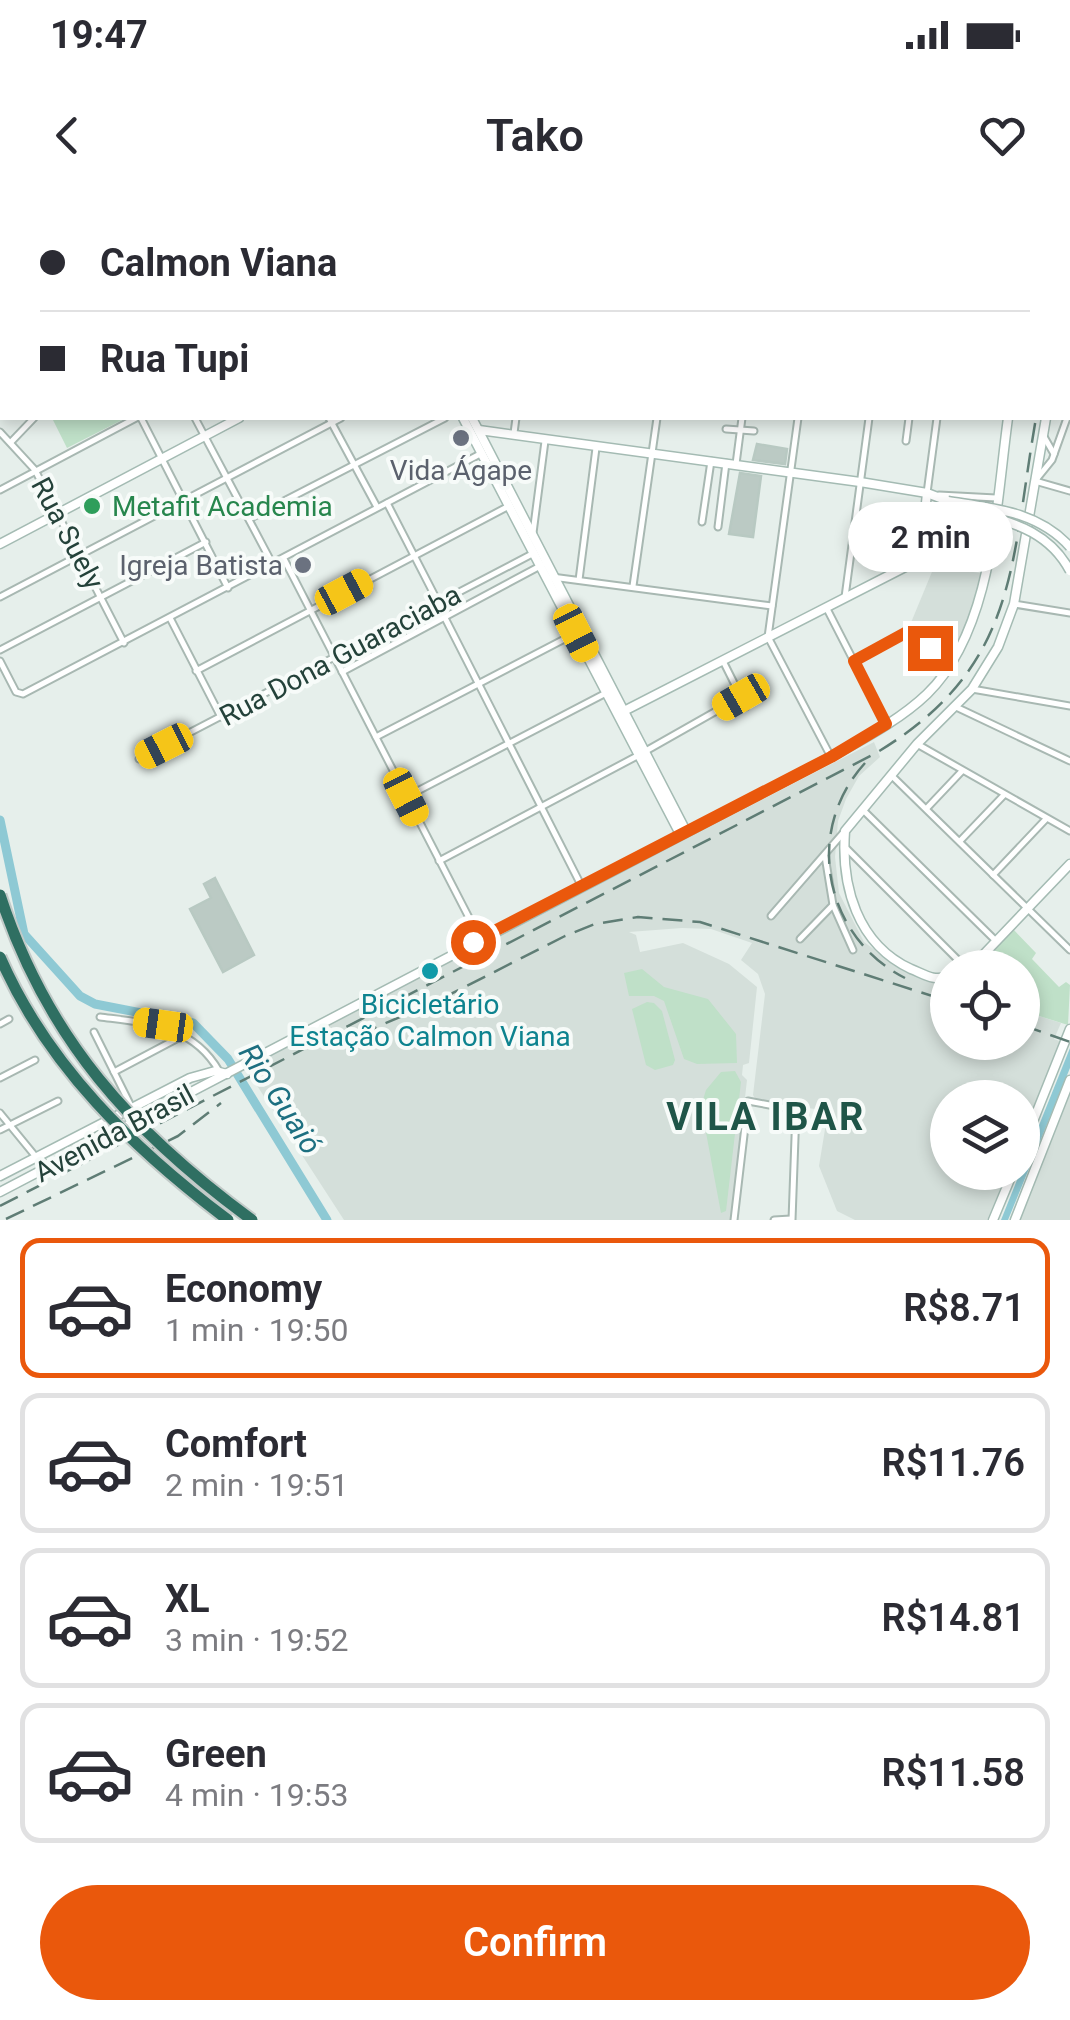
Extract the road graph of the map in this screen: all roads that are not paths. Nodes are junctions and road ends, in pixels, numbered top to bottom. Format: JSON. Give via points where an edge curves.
{"nodes":[{"id":1,"x":32,"y":420,"type":"edge"},
{"id":2,"x":134,"y":420,"type":"edge"},
{"id":3,"x":139,"y":420,"type":"edge"},
{"id":4,"x":196,"y":420,"type":"edge"},
{"id":5,"x":235,"y":420,"type":"edge"},
{"id":6,"x":330,"y":420,"type":"edge"},
{"id":7,"x":441,"y":420,"type":"edge"},
{"id":8,"x":464,"y":420,"type":"edge"},
{"id":9,"x":473,"y":420,"type":"edge"},
{"id":10,"x":516,"y":420,"type":"edge"},
{"id":11,"x":657,"y":420,"type":"edge"},
{"id":12,"x":742,"y":420,"type":"edge"},
{"id":13,"x":798,"y":420,"type":"edge"},
{"id":14,"x":869,"y":420,"type":"edge"},
{"id":15,"x":909,"y":420,"type":"edge"},
{"id":16,"x":938,"y":420,"type":"edge"},
{"id":17,"x":1008,"y":420,"type":"edge"},
{"id":18,"x":1046,"y":420,"type":"edge"},
{"id":19,"x":1067,"y":420,"type":"edge"},
{"id":20,"x":726,"y":429,"type":"dead end"},
{"id":21,"x":480,"y":430,"type":"junction"},
{"id":22,"x":741,"y":430,"type":"junction"},
{"id":23,"x":754,"y":431,"type":"dead end"},
{"id":24,"x":0,"y":432,"type":"edge"},
{"id":25,"x":498,"y":434,"type":"junction"},
{"id":26,"x":204,"y":436,"type":"junction"},
{"id":27,"x":513,"y":436,"type":"junction"},
{"id":28,"x":1044,"y":436,"type":"junction"},
{"id":29,"x":545,"y":441,"type":"junction"},
{"id":30,"x":11,"y":442,"type":"junction"},
{"id":31,"x":906,"y":442,"type":"dead end"},
{"id":32,"x":596,"y":448,"type":"junction"},
{"id":33,"x":484,"y":450,"type":"junction"},
{"id":34,"x":652,"y":454,"type":"junction"},
{"id":35,"x":1054,"y":454,"type":"junction"},
{"id":36,"x":162,"y":458,"type":"junction"},
{"id":37,"x":710,"y":461,"type":"junction"},
{"id":38,"x":726,"y":463,"type":"junction"},
{"id":39,"x":736,"y":464,"type":"junction"},
{"id":40,"x":356,"y":466,"type":"junction"},
{"id":41,"x":36,"y":470,"type":"junction"},
{"id":42,"x":790,"y":473,"type":"junction"},
{"id":43,"x":226,"y":478,"type":"junction"},
{"id":44,"x":1035,"y":481,"type":"junction"},
{"id":45,"x":860,"y":482,"type":"junction"},
{"id":46,"x":0,"y":490,"type":"edge"},
{"id":47,"x":1070,"y":491,"type":"edge"},
{"id":48,"x":928,"y":493,"type":"junction"},
{"id":49,"x":996,"y":498,"type":"junction"},
{"id":50,"x":184,"y":500,"type":"junction"},
{"id":51,"x":387,"y":502,"type":"junction"},
{"id":52,"x":510,"y":506,"type":"junction"},
{"id":53,"x":377,"y":508,"type":"junction"},
{"id":54,"x":58,"y":513,"type":"junction"},
{"id":55,"x":974,"y":513,"type":"junction"},
{"id":56,"x":924,"y":518,"type":"junction"},
{"id":57,"x":249,"y":519,"type":"junction"},
{"id":58,"x":992,"y":521,"type":"junction"},
{"id":59,"x":702,"y":522,"type":"dead end"},
{"id":60,"x":718,"y":527,"type":"dead end"},
{"id":61,"x":533,"y":533,"type":"junction"},
{"id":62,"x":206,"y":542,"type":"junction"},
{"id":63,"x":0,"y":544,"type":"edge"},
{"id":64,"x":1070,"y":546,"type":"edge"},
{"id":65,"x":537,"y":551,"type":"junction"},
{"id":66,"x":80,"y":555,"type":"junction"},
{"id":67,"x":413,"y":555,"type":"junction"},
{"id":68,"x":284,"y":559,"type":"junction"},
{"id":69,"x":273,"y":564,"type":"junction"},
{"id":70,"x":544,"y":564,"type":"junction"},
{"id":71,"x":1070,"y":572,"type":"edge"},
{"id":72,"x":551,"y":578,"type":"junction"},
{"id":73,"x":579,"y":580,"type":"junction"},
{"id":74,"x":633,"y":586,"type":"junction"},
{"id":75,"x":228,"y":588,"type":"junction"},
{"id":76,"x":0,"y":597,"type":"edge"},
{"id":77,"x":846,"y":597,"type":"junction"},
{"id":78,"x":101,"y":598,"type":"junction"},
{"id":79,"x":439,"y":604,"type":"junction"},
{"id":80,"x":1014,"y":604,"type":"junction"},
{"id":81,"x":772,"y":606,"type":"junction"},
{"id":82,"x":826,"y":607,"type":"junction"},
{"id":83,"x":309,"y":611,"type":"junction"},
{"id":84,"x":1070,"y":613,"type":"edge"},
{"id":85,"x":170,"y":618,"type":"junction"},
{"id":86,"x":445,"y":618,"type":"junction"},
{"id":87,"x":576,"y":633,"type":"junction"},
{"id":88,"x":768,"y":637,"type":"junction"},
{"id":89,"x":124,"y":643,"type":"junction"},
{"id":90,"x":0,"y":650,"type":"edge"},
{"id":91,"x":335,"y":659,"type":"junction"},
{"id":92,"x":0,"y":661,"type":"edge"},
{"id":93,"x":854,"y":661,"type":"junction"},
{"id":94,"x":723,"y":662,"type":"junction"},
{"id":95,"x":951,"y":662,"type":"junction"},
{"id":96,"x":196,"y":670,"type":"junction"},
{"id":97,"x":342,"y":672,"type":"junction"},
{"id":98,"x":478,"y":683,"type":"junction"},
{"id":99,"x":972,"y":688,"type":"junction"},
{"id":100,"x":606,"y":694,"type":"junction"},
{"id":101,"x":741,"y":697,"type":"junction"},
{"id":102,"x":746,"y":706,"type":"dead end"},
{"id":103,"x":1070,"y":706,"type":"edge"},
{"id":104,"x":956,"y":707,"type":"junction"},
{"id":105,"x":624,"y":711,"type":"junction"},
{"id":106,"x":221,"y":718,"type":"junction"},
{"id":107,"x":886,"y":724,"type":"junction"},
{"id":108,"x":376,"y":737,"type":"junction"},
{"id":109,"x":510,"y":743,"type":"junction"},
{"id":110,"x":917,"y":744,"type":"junction"},
{"id":111,"x":641,"y":754,"type":"junction"},
{"id":112,"x":831,"y":757,"type":"junction"},
{"id":113,"x":139,"y":759,"type":"dead end"},
{"id":114,"x":1070,"y":761,"type":"edge"},
{"id":115,"x":962,"y":771,"type":"junction"},
{"id":116,"x":891,"y":775,"type":"junction"},
{"id":117,"x":1004,"y":795,"type":"junction"},
{"id":118,"x":406,"y":797,"type":"junction"},
{"id":119,"x":544,"y":807,"type":"junction"},
{"id":120,"x":927,"y":808,"type":"junction"},
{"id":121,"x":863,"y":810,"type":"junction"},
{"id":122,"x":1046,"y":819,"type":"junction"},
{"id":123,"x":845,"y":831,"type":"junction"},
{"id":124,"x":1070,"y":831,"type":"edge"},
{"id":125,"x":683,"y":833,"type":"junction"},
{"id":126,"x":960,"y":842,"type":"junction"},
{"id":127,"x":844,"y":846,"type":"junction"},
{"id":128,"x":825,"y":854,"type":"junction"},
{"id":129,"x":439,"y":861,"type":"junction"},
{"id":130,"x":1070,"y":864,"type":"edge"},
{"id":131,"x":993,"y":874,"type":"junction"},
{"id":132,"x":582,"y":886,"type":"junction"},
{"id":133,"x":0,"y":895,"type":"edge"},
{"id":134,"x":833,"y":905,"type":"junction"},
{"id":135,"x":1026,"y":908,"type":"junction"},
{"id":136,"x":771,"y":916,"type":"dead end"},
{"id":137,"x":480,"y":939,"type":"junction"},
{"id":138,"x":800,"y":940,"type":"dead end"},
{"id":139,"x":996,"y":941,"type":"junction"},
{"id":140,"x":852,"y":950,"type":"dead end"},
{"id":141,"x":947,"y":950,"type":"edge"},
{"id":142,"x":985,"y":950,"type":"edge"},
{"id":143,"x":1070,"y":950,"type":"edge"},
{"id":144,"x":0,"y":957,"type":"edge"},
{"id":145,"x":930,"y":976,"type":"edge"},
{"id":146,"x":100,"y":1017,"type":"dead end"},
{"id":147,"x":10,"y":1018,"type":"dead end"},
{"id":148,"x":0,"y":1024,"type":"edge"},
{"id":149,"x":94,"y":1032,"type":"dead end"},
{"id":150,"x":1069,"y":1034,"type":"edge"},
{"id":151,"x":184,"y":1035,"type":"junction"},
{"id":152,"x":35,"y":1060,"type":"dead end"},
{"id":153,"x":114,"y":1072,"type":"junction"},
{"id":154,"x":228,"y":1072,"type":"junction"},
{"id":155,"x":0,"y":1078,"type":"edge"},
{"id":156,"x":1070,"y":1080,"type":"edge"},
{"id":157,"x":58,"y":1101,"type":"dead end"},
{"id":158,"x":1040,"y":1105,"type":"edge"},
{"id":159,"x":132,"y":1108,"type":"junction"},
{"id":160,"x":0,"y":1113,"type":"edge"},
{"id":161,"x":9,"y":1125,"type":"junction"},
{"id":162,"x":0,"y":1130,"type":"edge"},
{"id":163,"x":36,"y":1157,"type":"junction"},
{"id":164,"x":49,"y":1166,"type":"junction"},
{"id":165,"x":0,"y":1176,"type":"edge"},
{"id":166,"x":1006,"y":1190,"type":"edge"},
{"id":167,"x":0,"y":1192,"type":"edge"},
{"id":168,"x":228,"y":1220,"type":"edge"},
{"id":169,"x":252,"y":1220,"type":"edge"},
{"id":170,"x":734,"y":1220,"type":"edge"},
{"id":171,"x":774,"y":1220,"type":"edge"},
{"id":172,"x":793,"y":1220,"type":"edge"},
{"id":173,"x":993,"y":1220,"type":"edge"},
{"id":174,"x":1015,"y":1220,"type":"edge"}],
"edges":[{"from":1,"to":30,"type":"street"},
{"from":2,"to":41,"type":"street"},
{"from":3,"to":36,"type":"street"},
{"from":4,"to":26,"type":"street"},
{"from":5,"to":26,"type":"main road"},
{"from":6,"to":40,"type":"street"},
{"from":6,"to":43,"type":"street"},
{"from":7,"to":40,"type":"street"},
{"from":8,"to":33,"type":"main road"},
{"from":9,"to":21,"type":"main road"},
{"from":10,"to":27,"type":"street"},
{"from":11,"to":34,"type":"street"},
{"from":12,"to":22,"type":"street"},
{"from":13,"to":42,"type":"street"},
{"from":14,"to":45,"type":"street"},
{"from":15,"to":31,"type":"street"},
{"from":16,"to":48,"type":"street"},
{"from":17,"to":49,"type":"main road","name":"Avenida Brasil"},
{"from":18,"to":28,"type":"main road"},
{"from":19,"to":35,"type":"street"},
{"from":20,"to":22,"type":"street"},
{"from":21,"to":25,"type":"main road"},
{"from":21,"to":33,"type":"main road"},
{"from":22,"to":23,"type":"street"},
{"from":22,"to":39,"type":"street"},
{"from":24,"to":30,"type":"street","name":"Rua Suely"},
{"from":25,"to":27,"type":"main road"},
{"from":25,"to":33,"type":"main road"},
{"from":26,"to":36,"type":"main road"},
{"from":26,"to":43,"type":"street"},
{"from":27,"to":29,"type":"main road"},
{"from":28,"to":35,"type":"street"},
{"from":28,"to":44,"type":"main road"},
{"from":29,"to":32,"type":"main road"},
{"from":29,"to":61,"type":"street"},
{"from":30,"to":41,"type":"street","name":"Rua Suely"},
{"from":32,"to":34,"type":"main road"},
{"from":32,"to":73,"type":"street"},
{"from":33,"to":51,"type":"street"},
{"from":33,"to":52,"type":"main road"},
{"from":33,"to":61,"type":"main road"},
{"from":34,"to":37,"type":"main road"},
{"from":34,"to":74,"type":"street"},
{"from":35,"to":44,"type":"street"},
{"from":36,"to":50,"type":"street"},
{"from":36,"to":54,"type":"main road"},
{"from":37,"to":38,"type":"main road"},
{"from":37,"to":59,"type":"street"},
{"from":38,"to":39,"type":"main road"},
{"from":38,"to":60,"type":"street"},
{"from":39,"to":42,"type":"main road"},
{"from":40,"to":53,"type":"street"},
{"from":40,"to":57,"type":"street"},
{"from":41,"to":46,"type":"street"},
{"from":41,"to":54,"type":"street","name":"Rua Suely"},
{"from":42,"to":45,"type":"main road"},
{"from":42,"to":81,"type":"street"},
{"from":43,"to":50,"type":"street"},
{"from":43,"to":57,"type":"street"},
{"from":44,"to":47,"type":"street"},
{"from":44,"to":80,"type":"main road"},
{"from":45,"to":48,"type":"main road"},
{"from":45,"to":77,"type":"street"},
{"from":48,"to":49,"type":"street"},
{"from":48,"to":56,"type":"main road"},
{"from":48,"to":64,"type":"main road","bridge":true,"via":[[1023,515]]},
{"from":49,"to":58,"type":"main road","name":"Avenida Brasil"},
{"from":50,"to":62,"type":"street"},
{"from":50,"to":66,"type":"street"},
{"from":51,"to":53,"type":"street"},
{"from":51,"to":67,"type":"street"},
{"from":52,"to":65,"type":"main road"},
{"from":52,"to":67,"type":"street"},
{"from":53,"to":68,"type":"street"},
{"from":54,"to":63,"type":"main road"},
{"from":54,"to":66,"type":"street","name":"Rua Suely"},
{"from":55,"to":56,"type":"main road","via":[[944,508]]},
{"from":55,"to":58,"type":"main road","via":[[951,536],[960,551],[972,547]]},
{"from":55,"to":71,"type":"main road","bridge":true,"via":[[1040,536]]},
{"from":56,"to":77,"type":"main road","via":[[920,558]]},
{"from":57,"to":69,"type":"street"},
{"from":58,"to":95,"type":"main road","name":"Avenida Brasil","via":[[980,596]]},
{"from":61,"to":65,"type":"main road"},
{"from":62,"to":75,"type":"street"},
{"from":62,"to":78,"type":"street"},
{"from":65,"to":70,"type":"main road"},
{"from":65,"to":79,"type":"street","name":"Rua Dona Guaraciaba"},
{"from":66,"to":76,"type":"street"},
{"from":66,"to":78,"type":"street","name":"Rua Suely"},
{"from":67,"to":79,"type":"street"},
{"from":67,"to":83,"type":"street"},
{"from":68,"to":69,"type":"street"},
{"from":68,"to":83,"type":"street"},
{"from":69,"to":75,"type":"street"},
{"from":70,"to":72,"type":"main road"},
{"from":70,"to":86,"type":"street"},
{"from":72,"to":73,"type":"street"},
{"from":72,"to":87,"type":"main road"},
{"from":72,"to":105,"type":"main road"},
{"from":73,"to":74,"type":"street"},
{"from":74,"to":81,"type":"street"},
{"from":75,"to":85,"type":"street"},
{"from":77,"to":82,"type":"main road"},
{"from":78,"to":89,"type":"street","name":"Rua Suely"},
{"from":78,"to":90,"type":"street"},
{"from":79,"to":91,"type":"street","name":"Rua Dona Guaraciaba"},
{"from":80,"to":84,"type":"street"},
{"from":80,"to":99,"type":"main road"},
{"from":81,"to":88,"type":"street"},
{"from":82,"to":88,"type":"main road"},
{"from":82,"to":93,"type":"street"},
{"from":83,"to":91,"type":"street"},
{"from":83,"to":96,"type":"street"},
{"from":85,"to":89,"type":"street"},
{"from":85,"to":96,"type":"street"},
{"from":86,"to":97,"type":"street"},
{"from":86,"to":98,"type":"street"},
{"from":87,"to":98,"type":"street"},
{"from":87,"to":100,"type":"main road"},
{"from":88,"to":94,"type":"main road"},
{"from":88,"to":112,"type":"street"},
{"from":89,"to":92,"type":"street","via":[[22,694]]},
{"from":91,"to":97,"type":"street"},
{"from":91,"to":106,"type":"street","name":"Rua Dona Guaraciaba"},
{"from":93,"to":95,"type":"street","via":[[907,632]]},
{"from":93,"to":107,"type":"street"},
{"from":94,"to":101,"type":"street"},
{"from":94,"to":105,"type":"main road"},
{"from":95,"to":107,"type":"main road","name":"Avenida Brasil","via":[[930,691]]},
{"from":96,"to":106,"type":"street"},
{"from":97,"to":108,"type":"street"},
{"from":98,"to":108,"type":"street"},
{"from":98,"to":109,"type":"street"},
{"from":99,"to":103,"type":"street"},
{"from":99,"to":104,"type":"main road"},
{"from":100,"to":105,"type":"main road"},
{"from":100,"to":109,"type":"street"},
{"from":100,"to":111,"type":"main road"},
{"from":101,"to":102,"type":"street"},
{"from":101,"to":111,"type":"street"},
{"from":104,"to":110,"type":"main road"},
{"from":104,"to":114,"type":"street"},
{"from":105,"to":111,"type":"main road"},
{"from":106,"to":113,"type":"street","name":"Rua Dona Guaraciaba"},
{"from":107,"to":112,"type":"main road","name":"Avenida Brasil"},
{"from":108,"to":118,"type":"street"},
{"from":109,"to":118,"type":"street"},
{"from":109,"to":119,"type":"street"},
{"from":110,"to":115,"type":"street"},
{"from":110,"to":116,"type":"main road"},
{"from":111,"to":119,"type":"street"},
{"from":111,"to":125,"type":"main road"},
{"from":112,"to":125,"type":"main road","name":"Avenida Brasil"},
{"from":115,"to":117,"type":"street"},
{"from":115,"to":120,"type":"street"},
{"from":116,"to":120,"type":"street"},
{"from":116,"to":121,"type":"main road"},
{"from":117,"to":122,"type":"street"},
{"from":117,"to":126,"type":"street"},
{"from":118,"to":129,"type":"street"},
{"from":119,"to":129,"type":"street"},
{"from":119,"to":132,"type":"street"},
{"from":120,"to":126,"type":"street"},
{"from":121,"to":123,"type":"main road"},
{"from":121,"to":139,"type":"street"},
{"from":122,"to":124,"type":"street"},
{"from":122,"to":131,"type":"street"},
{"from":123,"to":127,"type":"main road"},
{"from":123,"to":128,"type":"street"},
{"from":125,"to":132,"type":"main road","name":"Avenida Brasil"},
{"from":126,"to":131,"type":"street"},
{"from":127,"to":141,"type":"street"},
{"from":127,"to":145,"type":"main road","via":[[852,902],[871,937],[892,958]]},
{"from":128,"to":134,"type":"street"},
{"from":128,"to":136,"type":"street"},
{"from":129,"to":137,"type":"street"},
{"from":130,"to":135,"type":"main road"},
{"from":131,"to":135,"type":"street"},
{"from":132,"to":137,"type":"main road","name":"Avenida Brasil"},
{"from":133,"to":169,"type":"highway","bridge":true,"via":[[42,995],[105,1090],[170,1156]]},
{"from":134,"to":138,"type":"street"},
{"from":134,"to":140,"type":"street"},
{"from":135,"to":139,"type":"main road"},
{"from":135,"to":143,"type":"street"},
{"from":137,"to":154,"type":"main road","name":"Avenida Brasil"},
{"from":139,"to":142,"type":"main road"},
{"from":144,"to":168,"type":"highway","bridge":true,"via":[[34,1023],[90,1096],[172,1178]]},
{"from":146,"to":151,"type":"street","via":[[163,1025]]},
{"from":147,"to":148,"type":"street"},
{"from":149,"to":153,"type":"street"},
{"from":150,"to":158,"type":"main road"},
{"from":151,"to":153,"type":"street"},
{"from":151,"to":154,"type":"street"},
{"from":152,"to":155,"type":"street"},
{"from":153,"to":159,"type":"street"},
{"from":154,"to":159,"type":"main road","name":"Avenida Brasil","via":[[190,1078]]},
{"from":154,"to":164,"type":"main road","name":"Avenida Brasil"},
{"from":156,"to":174,"type":"main road"},
{"from":157,"to":161,"type":"street"},
{"from":159,"to":163,"type":"main road","name":"Avenida Brasil"},
{"from":160,"to":161,"type":"street"},
{"from":161,"to":162,"type":"street"},
{"from":161,"to":163,"type":"street"},
{"from":163,"to":164,"type":"street"},
{"from":163,"to":165,"type":"main road","name":"Avenida Brasil"},
{"from":164,"to":167,"type":"main road","name":"Avenida Brasil"},
{"from":166,"to":173,"type":"main road"},
{"from":170,"to":172,"type":"street","via":[[748,1101],[796,1110]]},
{"from":171,"to":172,"type":"street"}]}
